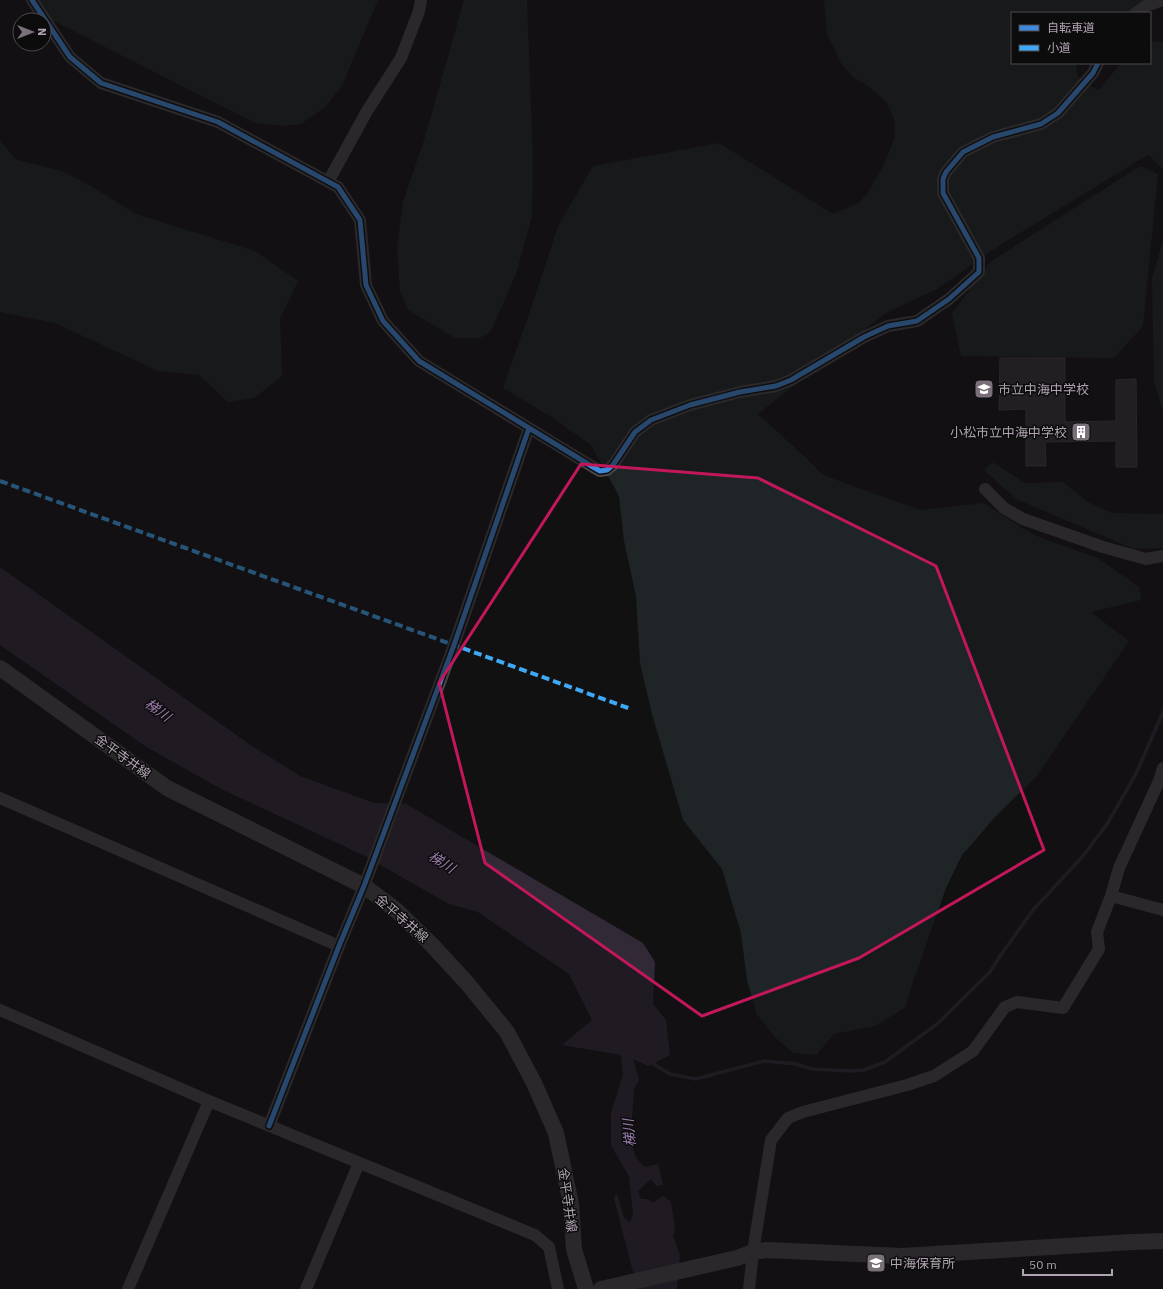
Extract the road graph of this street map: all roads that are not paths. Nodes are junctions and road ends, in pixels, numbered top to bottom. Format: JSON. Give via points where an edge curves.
{"nodes":[{"id":1,"x":32,"y":0,"type":"edge"},
{"id":2,"x":421,"y":0,"type":"edge"},
{"id":3,"x":1163,"y":0,"type":"edge"},
{"id":4,"x":1137,"y":12,"type":"edge"},
{"id":5,"x":1098,"y":64,"type":"edge"},
{"id":6,"x":328,"y":182,"type":"junction"},
{"id":7,"x":529,"y":428,"type":"junction"},
{"id":8,"x":985,"y":489,"type":"dead end"},
{"id":9,"x":1163,"y":556,"type":"edge"},
{"id":10,"x":0,"y":668,"type":"edge"},
{"id":11,"x":1163,"y":768,"type":"edge"},
{"id":12,"x":1161,"y":781,"type":"edge"},
{"id":13,"x":0,"y":798,"type":"edge"},
{"id":14,"x":364,"y":886,"type":"junction"},
{"id":15,"x":1111,"y":896,"type":"junction"},
{"id":16,"x":1163,"y":910,"type":"edge"},
{"id":17,"x":339,"y":946,"type":"junction"},
{"id":18,"x":0,"y":1010,"type":"edge"},
{"id":19,"x":208,"y":1101,"type":"junction"},
{"id":20,"x":269,"y":1126,"type":"junction"},
{"id":21,"x":359,"y":1163,"type":"junction"},
{"id":22,"x":1163,"y":1241,"type":"edge"},
{"id":23,"x":753,"y":1252,"type":"junction"},
{"id":24,"x":608,"y":1287,"type":"edge"},
{"id":25,"x":128,"y":1289,"type":"edge"},
{"id":26,"x":306,"y":1289,"type":"edge"},
{"id":27,"x":558,"y":1289,"type":"edge"},
{"id":28,"x":586,"y":1289,"type":"edge"},
{"id":29,"x":749,"y":1289,"type":"edge"}],
"edges":[{"from":1,"to":6,"type":"street","via":[[70,58],[101,83],[218,122]]},
{"from":2,"to":6,"type":"street","via":[[401,58],[367,110]]},
{"from":3,"to":4,"type":"street"},
{"from":5,"to":7,"type":"street","via":[[1093,73],[1058,113],[1041,124],[993,137],[963,152],[946,172],[943,193],[979,258],[979,272],[917,321],[888,326],[864,337],[791,380],[776,386],[690,405],[651,420],[634,432],[607,470],[600,471]]},
{"from":6,"to":7,"type":"street","via":[[338,187],[360,220],[366,285],[383,321],[419,361]]},
{"from":7,"to":14,"type":"street","via":[[454,646]]},
{"from":8,"to":9,"type":"street","via":[[1004,508],[1023,519],[1146,559]]},
{"from":10,"to":14,"type":"main road","name":"金平寺井線","via":[[167,788]]},
{"from":11,"to":12,"type":"street"},
{"from":12,"to":15,"type":"street","via":[[1118,868]]},
{"from":13,"to":17,"type":"street"},
{"from":14,"to":17,"type":"street"},
{"from":14,"to":28,"type":"main road","name":"金平寺井線","via":[[396,910],[432,945],[507,1032],[534,1083],[556,1133],[571,1204],[574,1249]]},
{"from":15,"to":16,"type":"street"},
{"from":15,"to":23,"type":"street","via":[[1097,932],[1099,949],[1064,1008],[1017,1002],[1006,1007],[973,1051],[934,1076],[788,1118],[771,1140]]},
{"from":17,"to":20,"type":"street"},
{"from":18,"to":19,"type":"street"},
{"from":19,"to":20,"type":"street"},
{"from":19,"to":25,"type":"street"},
{"from":20,"to":21,"type":"street"},
{"from":21,"to":26,"type":"street"},
{"from":21,"to":27,"type":"street","via":[[535,1235],[549,1247]]},
{"from":22,"to":23,"type":"main road","via":[[902,1256],[766,1250]]},
{"from":23,"to":24,"type":"main road","via":[[737,1258]]},
{"from":23,"to":29,"type":"street"}]}
